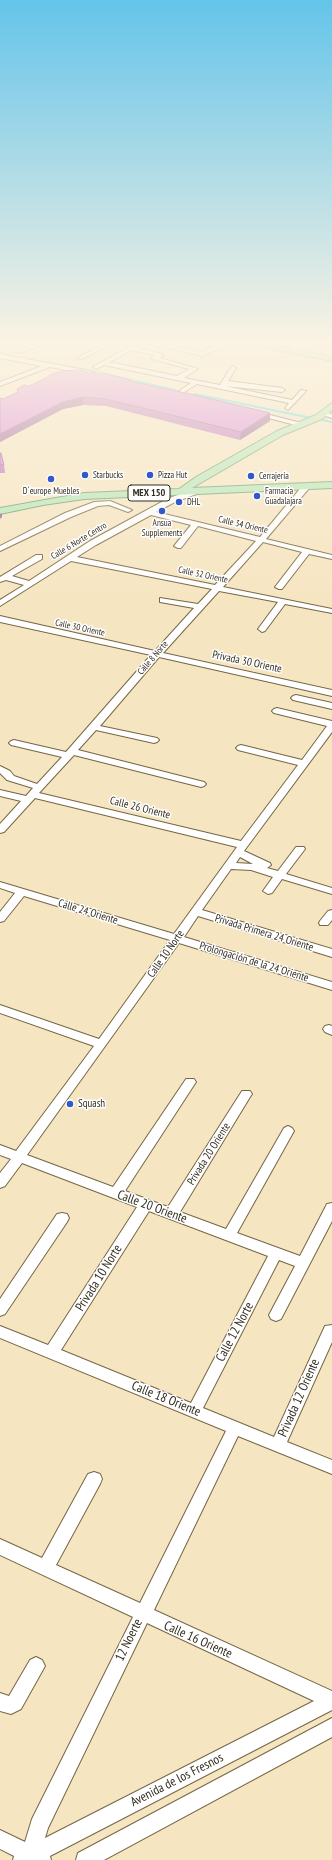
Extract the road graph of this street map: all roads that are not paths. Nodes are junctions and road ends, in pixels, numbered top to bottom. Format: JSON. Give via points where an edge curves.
{"nodes":[{"id":1,"x":299,"y":426,"type":"edge"},
{"id":2,"x":288,"y":431,"type":"junction"},
{"id":3,"x":332,"y":479,"type":"edge"},
{"id":4,"x":205,"y":485,"type":"junction"},
{"id":5,"x":332,"y":485,"type":"edge"},
{"id":6,"x":307,"y":486,"type":"junction"},
{"id":7,"x":193,"y":488,"type":"junction"},
{"id":8,"x":181,"y":492,"type":"junction"},
{"id":9,"x":172,"y":500,"type":"junction"},
{"id":10,"x":0,"y":504,"type":"edge"},
{"id":11,"x":128,"y":510,"type":"dead end"},
{"id":12,"x":0,"y":511,"type":"edge"},
{"id":13,"x":149,"y":512,"type":"junction"},
{"id":14,"x":196,"y":524,"type":"junction"},
{"id":15,"x":261,"y":540,"type":"junction"},
{"id":16,"x":178,"y":546,"type":"dead end"},
{"id":17,"x":2,"y":547,"type":"edge"},
{"id":18,"x":307,"y":551,"type":"junction"},
{"id":19,"x":332,"y":557,"type":"edge"},
{"id":20,"x":39,"y":558,"type":"dead end"},
{"id":21,"x":70,"y":558,"type":"junction"},
{"id":22,"x":5,"y":577,"type":"edge"},
{"id":23,"x":33,"y":582,"type":"junction"},
{"id":24,"x":279,"y":587,"type":"dead end"},
{"id":25,"x":218,"y":588,"type":"junction"},
{"id":26,"x":163,"y":600,"type":"dead end"},
{"id":27,"x":284,"y":602,"type":"junction"},
{"id":28,"x":0,"y":604,"type":"edge"},
{"id":29,"x":200,"y":607,"type":"junction"},
{"id":30,"x":332,"y":611,"type":"edge"},
{"id":31,"x":0,"y":620,"type":"edge"},
{"id":32,"x":262,"y":629,"type":"dead end"},
{"id":33,"x":156,"y":654,"type":"junction"},
{"id":34,"x":332,"y":693,"type":"edge"},
{"id":35,"x":296,"y":698,"type":"dead end"},
{"id":36,"x":332,"y":706,"type":"edge"},
{"id":37,"x":277,"y":711,"type":"dead end"},
{"id":38,"x":332,"y":725,"type":"edge"},
{"id":39,"x":94,"y":727,"type":"junction"},
{"id":40,"x":154,"y":740,"type":"dead end"},
{"id":41,"x":14,"y":743,"type":"dead end"},
{"id":42,"x":241,"y":748,"type":"dead end"},
{"id":43,"x":69,"y":753,"type":"junction"},
{"id":44,"x":304,"y":763,"type":"junction"},
{"id":45,"x":0,"y":769,"type":"edge"},
{"id":46,"x":201,"y":784,"type":"dead end"},
{"id":47,"x":0,"y":793,"type":"edge"},
{"id":48,"x":33,"y":793,"type":"junction"},
{"id":49,"x":0,"y":830,"type":"edge"},
{"id":50,"x":241,"y":848,"type":"junction"},
{"id":51,"x":300,"y":849,"type":"dead end"},
{"id":52,"x":228,"y":866,"type":"junction"},
{"id":53,"x":282,"y":873,"type":"junction"},
{"id":54,"x":332,"y":884,"type":"edge"},
{"id":55,"x":0,"y":886,"type":"edge"},
{"id":56,"x":268,"y":891,"type":"dead end"},
{"id":57,"x":332,"y":891,"type":"edge"},
{"id":58,"x":22,"y":892,"type":"junction"},
{"id":59,"x":196,"y":912,"type":"junction"},
{"id":60,"x":332,"y":913,"type":"edge"},
{"id":61,"x":0,"y":919,"type":"edge"},
{"id":62,"x":324,"y":923,"type":"dead end"},
{"id":63,"x":176,"y":939,"type":"junction"},
{"id":64,"x":332,"y":953,"type":"edge"},
{"id":65,"x":332,"y":986,"type":"edge"},
{"id":66,"x":0,"y":1009,"type":"edge"},
{"id":67,"x":102,"y":1044,"type":"junction"},
{"id":68,"x":190,"y":1082,"type":"dead end"},
{"id":69,"x":246,"y":1094,"type":"dead end"},
{"id":70,"x":288,"y":1131,"type":"dead end"},
{"id":71,"x":0,"y":1150,"type":"edge"},
{"id":72,"x":19,"y":1157,"type":"junction"},
{"id":73,"x":0,"y":1183,"type":"edge"},
{"id":74,"x":116,"y":1193,"type":"junction"},
{"id":75,"x":146,"y":1204,"type":"junction"},
{"id":76,"x":332,"y":1208,"type":"edge"},
{"id":77,"x":171,"y":1214,"type":"junction"},
{"id":78,"x":62,"y":1218,"type":"dead end"},
{"id":79,"x":229,"y":1235,"type":"junction"},
{"id":80,"x":276,"y":1253,"type":"junction"},
{"id":81,"x":303,"y":1263,"type":"junction"},
{"id":82,"x":0,"y":1310,"type":"edge"},
{"id":83,"x":276,"y":1315,"type":"dead end"},
{"id":84,"x":330,"y":1330,"type":"dead end"},
{"id":85,"x":0,"y":1332,"type":"edge"},
{"id":86,"x":52,"y":1352,"type":"junction"},
{"id":87,"x":194,"y":1411,"type":"junction"},
{"id":88,"x":235,"y":1427,"type":"junction"},
{"id":89,"x":278,"y":1445,"type":"junction"},
{"id":90,"x":332,"y":1467,"type":"edge"},
{"id":91,"x":94,"y":1479,"type":"dead end"},
{"id":92,"x":0,"y":1548,"type":"edge"},
{"id":93,"x":45,"y":1568,"type":"junction"},
{"id":94,"x":142,"y":1614,"type":"junction"},
{"id":95,"x":36,"y":1666,"type":"dead end"},
{"id":96,"x":332,"y":1701,"type":"edge"},
{"id":97,"x":0,"y":1702,"type":"edge"},
{"id":98,"x":332,"y":1727,"type":"edge"},
{"id":99,"x":0,"y":1839,"type":"edge"},
{"id":100,"x":32,"y":1858,"type":"edge"},
{"id":101,"x":85,"y":1860,"type":"edge"}],
"edges":[{"from":1,"to":2,"type":"main road"},
{"from":2,"to":4,"type":"main road","via":[[287,435]]},
{"from":2,"to":7,"type":"main road","via":[[222,466]]},
{"from":3,"to":4,"type":"main road","number":"MEX 150"},
{"from":4,"to":7,"type":"main road","number":"MEX 150"},
{"from":5,"to":6,"type":"main road","number":"MEX 150"},
{"from":6,"to":7,"type":"main road","number":"MEX 150"},
{"from":6,"to":15,"type":"street","name":"Calle 8 Norte"},
{"from":7,"to":8,"type":"main road","number":"MEX 150"},
{"from":7,"to":9,"type":"street","name":"Calle 6 Norte Centro"},
{"from":7,"to":10,"type":"main road","number":"MEX 150","via":[[82,491]]},
{"from":8,"to":9,"type":"street","name":"Calle 6 Norte Centro"},
{"from":8,"to":12,"type":"main road","number":"MEX 150","via":[[84,496]]},
{"from":9,"to":13,"type":"street","name":"Calle 6 Norte Centro"},
{"from":11,"to":17,"type":"street","via":[[110,503],[96,504]]},
{"from":13,"to":14,"type":"street","name":"Calle 34 Oriente"},
{"from":13,"to":21,"type":"street","name":"Calle 6 Norte Centro"},
{"from":14,"to":15,"type":"street","name":"Calle 34 Oriente"},
{"from":14,"to":16,"type":"street"},
{"from":15,"to":18,"type":"street","name":"Calle 34 Oriente"},
{"from":15,"to":25,"type":"street","name":"Calle 8 Norte"},
{"from":18,"to":19,"type":"street","name":"Calle 34 Oriente"},
{"from":18,"to":24,"type":"street"},
{"from":20,"to":22,"type":"street"},
{"from":21,"to":23,"type":"street","name":"Calle 6 Norte Centro"},
{"from":21,"to":25,"type":"street","name":"Calle 32 Oriente"},
{"from":22,"to":23,"type":"street"},
{"from":23,"to":28,"type":"street","name":"Calle 6 Norte Centro"},
{"from":25,"to":27,"type":"street","name":"Calle 32 Oriente"},
{"from":25,"to":29,"type":"street","name":"Calle 8 Norte"},
{"from":26,"to":29,"type":"street"},
{"from":27,"to":30,"type":"street","name":"Calle 32 Oriente"},
{"from":27,"to":32,"type":"street"},
{"from":29,"to":33,"type":"street","name":"Calle 8 Norte"},
{"from":31,"to":33,"type":"street","name":"Calle 30 Oriente"},
{"from":33,"to":34,"type":"street","name":"Privada 30 Oriente"},
{"from":33,"to":39,"type":"street","name":"Calle 8 Norte"},
{"from":35,"to":36,"type":"street"},
{"from":37,"to":38,"type":"street"},
{"from":38,"to":44,"type":"street","name":"Calle 10 Norte"},
{"from":39,"to":40,"type":"street"},
{"from":39,"to":43,"type":"street","name":"Calle 8 Norte"},
{"from":41,"to":43,"type":"street"},
{"from":42,"to":44,"type":"street"},
{"from":43,"to":46,"type":"street"},
{"from":43,"to":48,"type":"street","name":"Calle 8 Norte"},
{"from":44,"to":50,"type":"street","name":"Calle 10 Norte"},
{"from":45,"to":48,"type":"street"},
{"from":47,"to":48,"type":"street"},
{"from":48,"to":49,"type":"street","name":"Calle 8 Norte"},
{"from":48,"to":50,"type":"street","name":"Calle 26 Oriente"},
{"from":50,"to":52,"type":"street","name":"Calle 10 Norte"},
{"from":50,"to":53,"type":"street","name":"Calle 26 Oriente","via":[[257,862]]},
{"from":51,"to":53,"type":"street"},
{"from":52,"to":53,"type":"street","via":[[252,867]]},
{"from":52,"to":59,"type":"street","name":"Calle 10 Norte"},
{"from":53,"to":54,"type":"street"},
{"from":53,"to":56,"type":"street"},
{"from":53,"to":57,"type":"street"},
{"from":55,"to":58,"type":"street","name":"Calle 24 Oriente"},
{"from":58,"to":61,"type":"street"},
{"from":58,"to":63,"type":"street","name":"Calle 24 Oriente"},
{"from":59,"to":63,"type":"street","name":"Calle 10 Norte"},
{"from":59,"to":64,"type":"street","name":"Privada Primera 24 Oriente"},
{"from":60,"to":62,"type":"street"},
{"from":63,"to":65,"type":"street","name":"Prolongación de la 24 Oriente"},
{"from":63,"to":67,"type":"street","name":"Calle 10 Norte"},
{"from":66,"to":67,"type":"street"},
{"from":67,"to":72,"type":"street","name":"Calle 10 Norte"},
{"from":68,"to":74,"type":"street"},
{"from":69,"to":77,"type":"street","name":"Privada 20 Oriente"},
{"from":70,"to":79,"type":"street"},
{"from":71,"to":72,"type":"street","name":"Calle 20 Oriente"},
{"from":72,"to":73,"type":"street","name":"Calle 10 Norte"},
{"from":72,"to":74,"type":"street","name":"Calle 20 Oriente"},
{"from":74,"to":75,"type":"street","name":"Calle 20 Oriente"},
{"from":75,"to":77,"type":"street","name":"Calle 20 Oriente"},
{"from":75,"to":86,"type":"street","name":"Privada 10 Norte"},
{"from":76,"to":81,"type":"street"},
{"from":77,"to":79,"type":"street","name":"Calle 20 Oriente"},
{"from":78,"to":82,"type":"street"},
{"from":79,"to":80,"type":"street","name":"Calle 20 Oriente"},
{"from":80,"to":81,"type":"street","name":"Calle 20 Oriente"},
{"from":80,"to":87,"type":"street","name":"Calle 12 Norte"},
{"from":81,"to":83,"type":"street"},
{"from":84,"to":89,"type":"street","name":"Privada 12 Oriente"},
{"from":85,"to":86,"type":"street","name":"Calle 18 Oriente"},
{"from":86,"to":87,"type":"street","name":"Calle 18 Oriente"},
{"from":87,"to":88,"type":"street","name":"Calle 18 Oriente"},
{"from":88,"to":89,"type":"street","name":"Calle 18 Oriente"},
{"from":88,"to":94,"type":"street","name":"12 Noerte"},
{"from":89,"to":90,"type":"street","name":"Calle 18 Oriente"},
{"from":91,"to":93,"type":"street"},
{"from":92,"to":93,"type":"street","name":"Calle 16 Oriente"},
{"from":93,"to":94,"type":"street","name":"Calle 16 Oriente"},
{"from":94,"to":96,"type":"street","name":"Calle 16 Oriente"},
{"from":94,"to":100,"type":"street","name":"12 Noerte","via":[[39,1826]]},
{"from":95,"to":97,"type":"street","via":[[15,1703]]},
{"from":96,"to":100,"type":"street","name":"Avenida de los Fresnos"},
{"from":98,"to":101,"type":"street"},
{"from":99,"to":100,"type":"street"}]}
